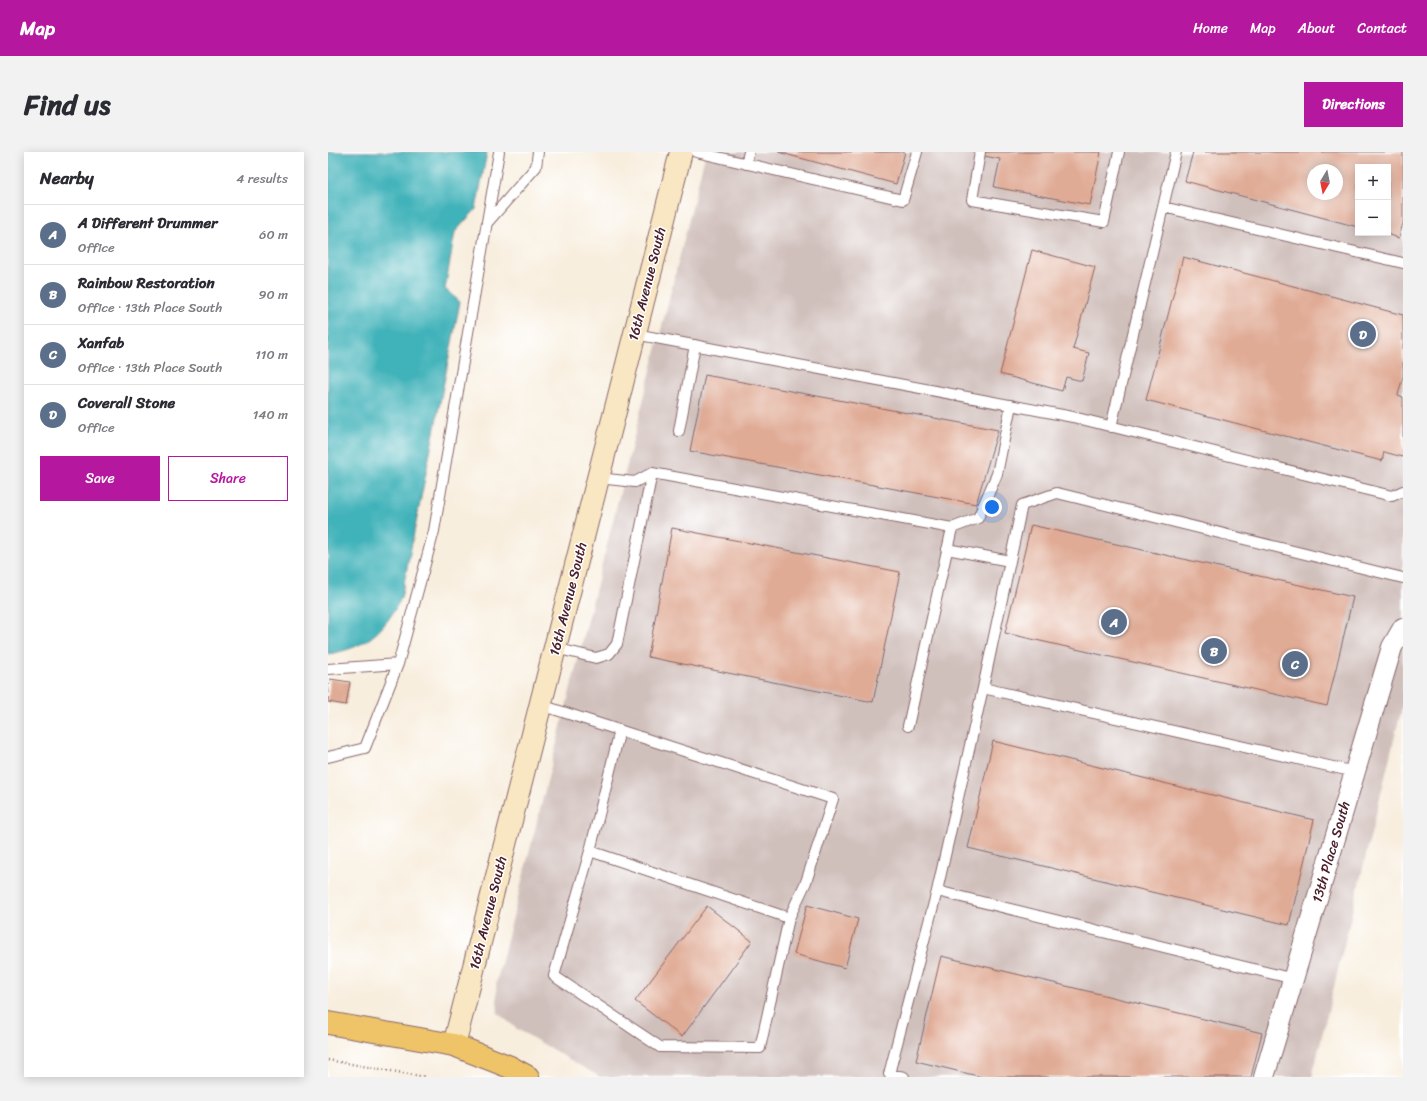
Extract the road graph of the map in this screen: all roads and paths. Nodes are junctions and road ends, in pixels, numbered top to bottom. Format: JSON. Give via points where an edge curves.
{"nodes":[{"id":1,"x":499,"y":152,"type":"edge"},
{"id":2,"x":538,"y":152,"type":"edge"},
{"id":3,"x":681,"y":152,"type":"edge"},
{"id":4,"x":696,"y":152,"type":"edge"},
{"id":5,"x":749,"y":152,"type":"edge"},
{"id":6,"x":917,"y":152,"type":"edge"},
{"id":7,"x":980,"y":152,"type":"edge"},
{"id":8,"x":1119,"y":152,"type":"edge"},
{"id":9,"x":1176,"y":152,"type":"edge"},
{"id":10,"x":746,"y":164,"type":"junction"},
{"id":11,"x":1163,"y":207,"type":"junction"},
{"id":12,"x":487,"y":223,"type":"junction"},
{"id":13,"x":1403,"y":263,"type":"edge"},
{"id":14,"x":635,"y":334,"type":"junction"},
{"id":15,"x":695,"y":345,"type":"junction"},
{"id":16,"x":1010,"y":405,"type":"junction"},
{"id":17,"x":1112,"y":427,"type":"junction"},
{"id":18,"x":679,"y":431,"type":"dead end"},
{"id":19,"x":652,"y":473,"type":"junction"},
{"id":20,"x":598,"y":478,"type":"junction"},
{"id":21,"x":1403,"y":491,"type":"edge"},
{"id":22,"x":952,"y":528,"type":"junction"},
{"id":23,"x":947,"y":549,"type":"junction"},
{"id":24,"x":1010,"y":561,"type":"junction"},
{"id":25,"x":1403,"y":578,"type":"edge"},
{"id":26,"x":1403,"y":628,"type":"edge"},
{"id":27,"x":555,"y":648,"type":"junction"},
{"id":28,"x":1397,"y":648,"type":"edge"},
{"id":29,"x":398,"y":664,"type":"junction"},
{"id":30,"x":328,"y":669,"type":"edge"},
{"id":31,"x":983,"y":688,"type":"junction"},
{"id":32,"x":541,"y":705,"type":"junction"},
{"id":33,"x":908,"y":726,"type":"dead end"},
{"id":34,"x":620,"y":730,"type":"junction"},
{"id":35,"x":328,"y":757,"type":"edge"},
{"id":36,"x":1355,"y":772,"type":"junction"},
{"id":37,"x":590,"y":851,"type":"junction"},
{"id":38,"x":938,"y":891,"type":"junction"},
{"id":39,"x":788,"y":918,"type":"junction"},
{"id":40,"x":1294,"y":979,"type":"junction"},
{"id":41,"x":328,"y":1023,"type":"edge"},
{"id":42,"x":454,"y":1045,"type":"junction"},
{"id":43,"x":328,"y":1060,"type":"edge"},
{"id":44,"x":426,"y":1077,"type":"edge"},
{"id":45,"x":528,"y":1077,"type":"edge"},
{"id":46,"x":904,"y":1077,"type":"edge"},
{"id":47,"x":1264,"y":1077,"type":"edge"}],
"edges":[{"from":1,"to":12,"type":"lane"},
{"from":2,"to":12,"type":"lane","via":[[536,168]]},
{"from":3,"to":14,"type":"street","name":"16th Avenue South"},
{"from":4,"to":10,"type":"lane"},
{"from":5,"to":10,"type":"lane"},
{"from":6,"to":10,"type":"lane","via":[[903,200]]},
{"from":7,"to":8,"type":"lane","via":[[972,200],[1104,222]]},
{"from":9,"to":11,"type":"lane"},
{"from":11,"to":13,"type":"lane"},
{"from":11,"to":17,"type":"lane"},
{"from":12,"to":29,"type":"lane","via":[[434,531]]},
{"from":14,"to":15,"type":"lane"},
{"from":14,"to":20,"type":"street","name":"16th Avenue South"},
{"from":15,"to":16,"type":"lane"},
{"from":15,"to":18,"type":"lane"},
{"from":16,"to":17,"type":"lane"},
{"from":16,"to":22,"type":"lane","via":[[996,474],[978,518]]},
{"from":17,"to":21,"type":"lane","via":[[1392,496]]},
{"from":19,"to":20,"type":"lane","via":[[635,482]]},
{"from":19,"to":22,"type":"lane"},
{"from":19,"to":27,"type":"lane","via":[[617,644],[609,654],[596,658]]},
{"from":20,"to":27,"type":"street","name":"16th Avenue South"},
{"from":22,"to":23,"type":"lane"},
{"from":23,"to":24,"type":"lane"},
{"from":23,"to":33,"type":"lane"},
{"from":24,"to":25,"type":"lane","via":[[1022,505],[1057,493]]},
{"from":24,"to":31,"type":"lane"},
{"from":26,"to":28,"type":"street","name":"13th Place South"},
{"from":27,"to":32,"type":"street","name":"16th Avenue South"},
{"from":28,"to":36,"type":"street","name":"13th Place South"},
{"from":29,"to":30,"type":"lane"},
{"from":29,"to":35,"type":"lane","via":[[365,748]]},
{"from":31,"to":36,"type":"lane"},
{"from":31,"to":38,"type":"lane"},
{"from":32,"to":34,"type":"lane"},
{"from":32,"to":42,"type":"street","name":"16th Avenue South"},
{"from":34,"to":37,"type":"lane"},
{"from":34,"to":39,"type":"lane","via":[[833,799],[806,882]]},
{"from":36,"to":40,"type":"street","name":"13th Place South"},
{"from":37,"to":39,"type":"lane"},
{"from":37,"to":39,"type":"lane","via":[[554,976],[660,1048],[760,1048]]},
{"from":38,"to":40,"type":"lane"},
{"from":38,"to":46,"type":"lane","via":[[889,1074]]},
{"from":40,"to":47,"type":"street","name":"13th Place South"},
{"from":41,"to":42,"type":"main road"},
{"from":42,"to":45,"type":"main road","via":[[510,1067]]},
{"from":43,"to":44,"type":"path"}]}
